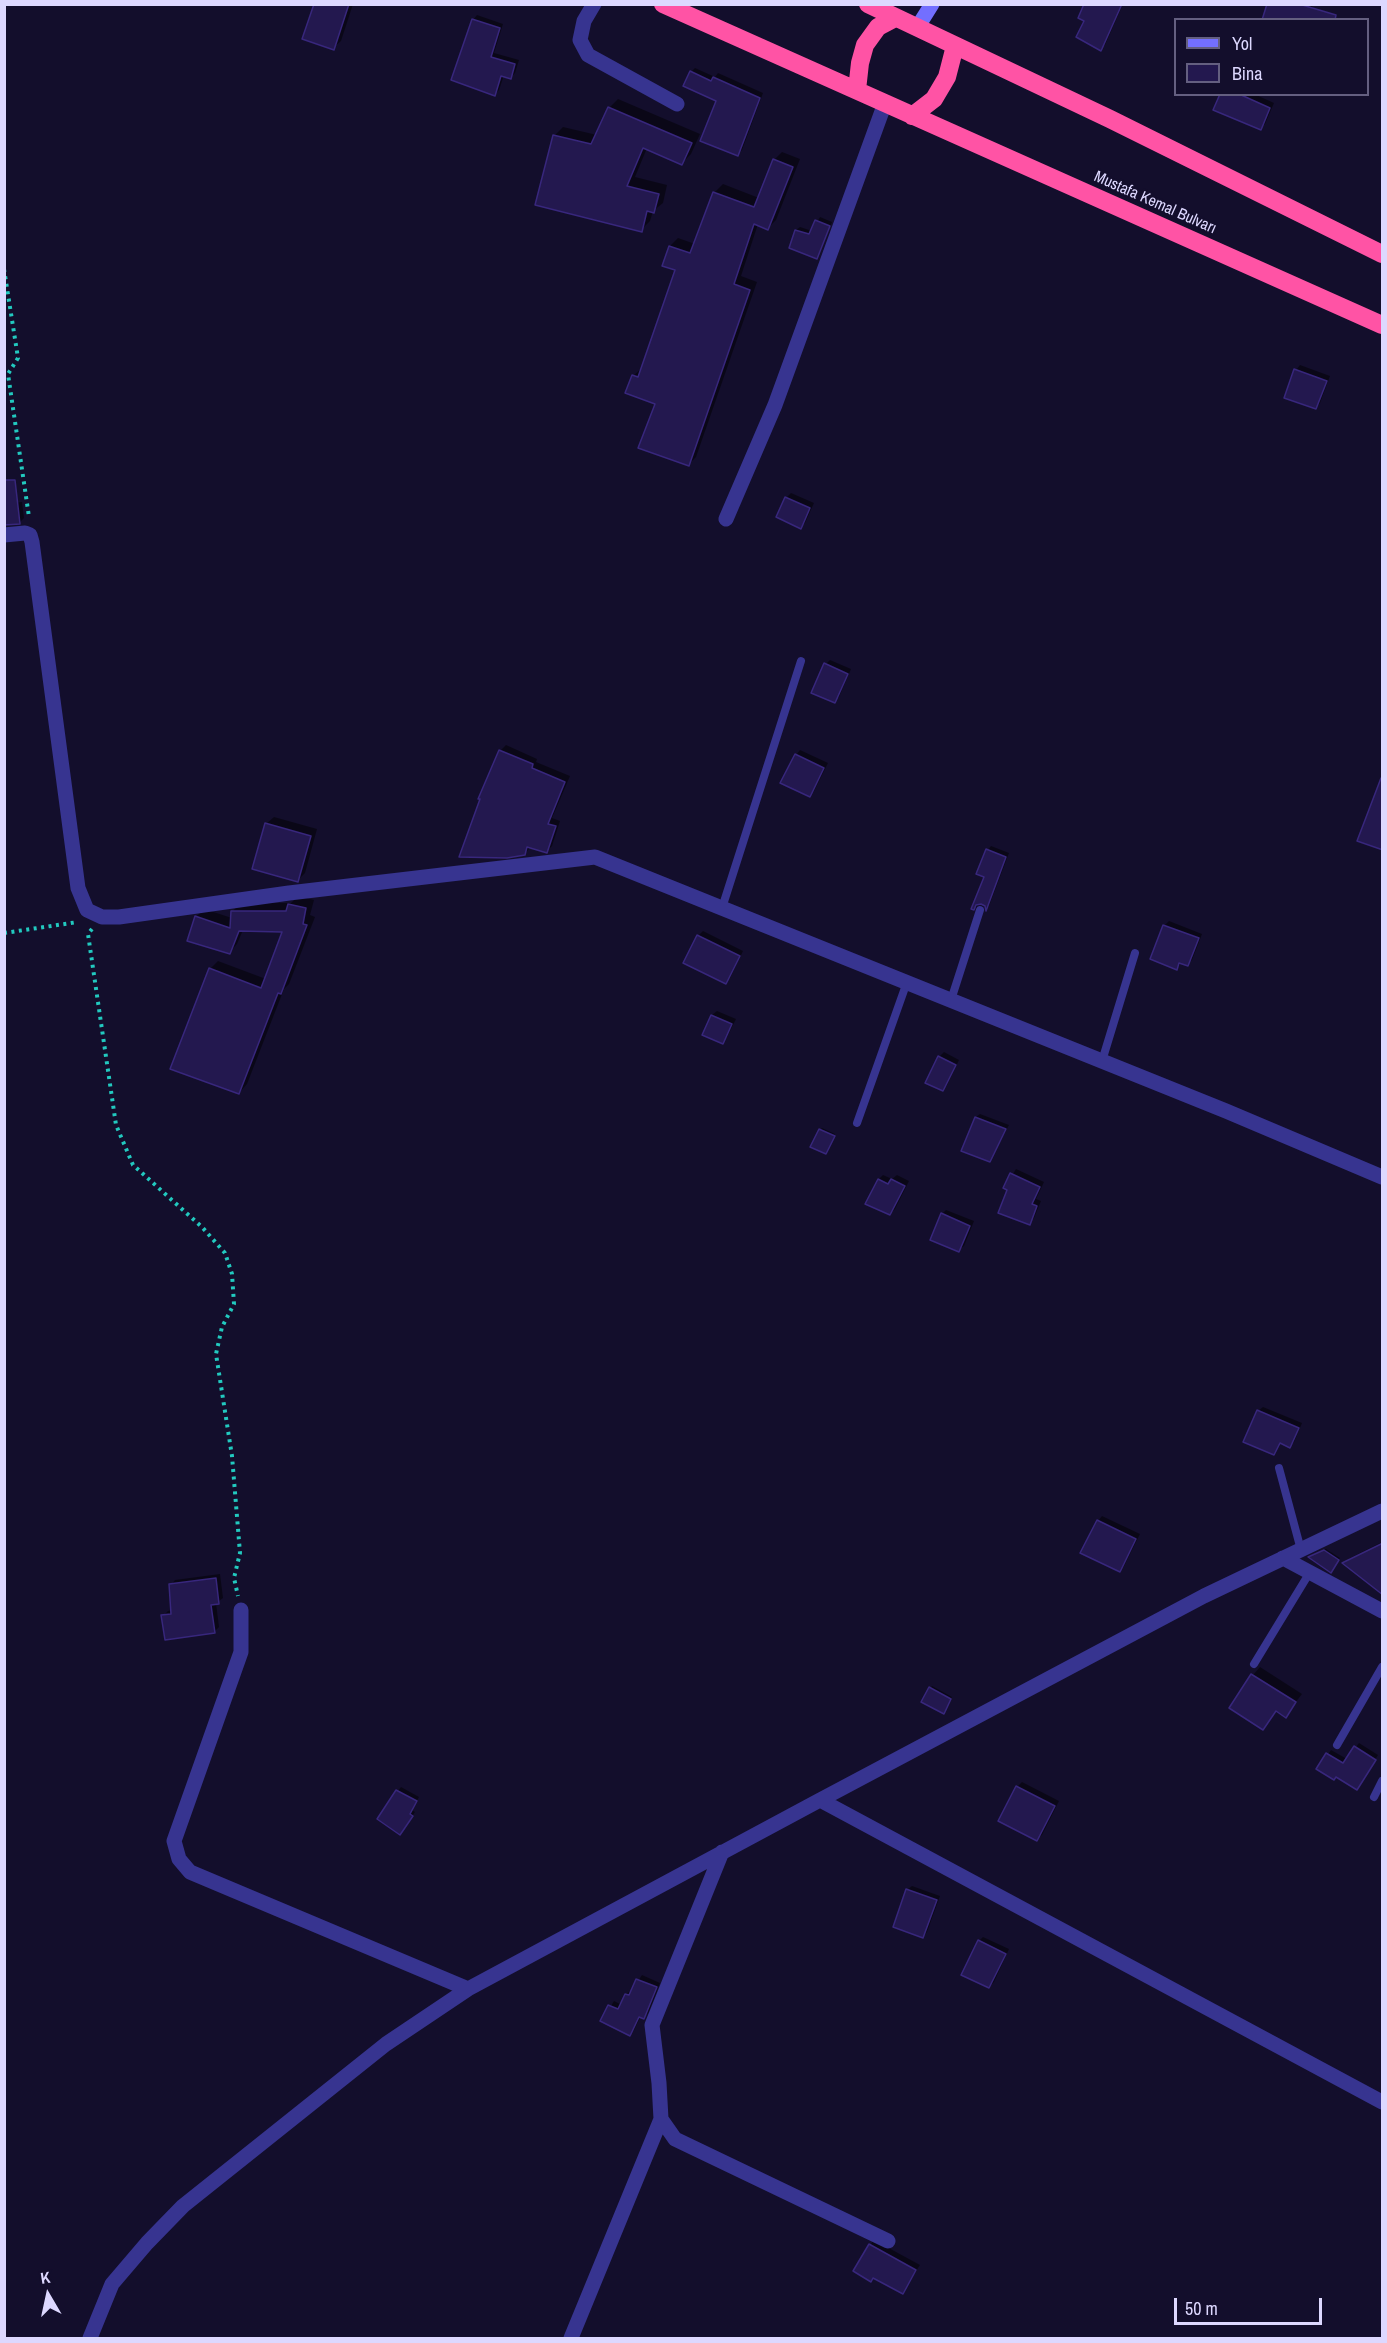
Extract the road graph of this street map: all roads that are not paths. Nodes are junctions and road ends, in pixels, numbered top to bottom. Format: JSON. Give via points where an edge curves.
{"nodes":[{"id":1,"x":594,"y":4,"type":"edge"},
{"id":2,"x":663,"y":4,"type":"edge"},
{"id":3,"x":868,"y":4,"type":"edge"},
{"id":4,"x":932,"y":4,"type":"edge"},
{"id":5,"x":895,"y":18,"type":"junction"},
{"id":6,"x":917,"y":28,"type":"junction"},
{"id":7,"x":955,"y":46,"type":"junction"},
{"id":8,"x":857,"y":90,"type":"junction"},
{"id":9,"x":885,"y":103,"type":"junction"},
{"id":10,"x":677,"y":104,"type":"dead end"},
{"id":11,"x":912,"y":116,"type":"junction"},
{"id":12,"x":1383,"y":254,"type":"edge"},
{"id":13,"x":1383,"y":325,"type":"edge"},
{"id":14,"x":726,"y":519,"type":"dead end"},
{"id":15,"x":4,"y":535,"type":"edge"},
{"id":16,"x":801,"y":661,"type":"dead end"},
{"id":17,"x":722,"y":908,"type":"junction"},
{"id":18,"x":980,"y":910,"type":"dead end"},
{"id":19,"x":1135,"y":953,"type":"dead end"},
{"id":20,"x":907,"y":982,"type":"junction"},
{"id":21,"x":951,"y":1000,"type":"junction"},
{"id":22,"x":1102,"y":1061,"type":"junction"},
{"id":23,"x":857,"y":1123,"type":"dead end"},
{"id":24,"x":1383,"y":1176,"type":"edge"},
{"id":25,"x":1280,"y":1468,"type":"dead end"},
{"id":26,"x":1383,"y":1511,"type":"edge"},
{"id":27,"x":1301,"y":1550,"type":"junction"},
{"id":28,"x":1284,"y":1558,"type":"junction"},
{"id":29,"x":1310,"y":1572,"type":"junction"},
{"id":30,"x":242,"y":1610,"type":"road end"},
{"id":31,"x":1383,"y":1611,"type":"edge"},
{"id":32,"x":1254,"y":1664,"type":"dead end"},
{"id":33,"x":1383,"y":1667,"type":"edge"},
{"id":34,"x":1337,"y":1745,"type":"dead end"},
{"id":35,"x":1383,"y":1782,"type":"edge"},
{"id":36,"x":1374,"y":1797,"type":"dead end"},
{"id":37,"x":820,"y":1800,"type":"junction"},
{"id":38,"x":722,"y":1852,"type":"junction"},
{"id":39,"x":468,"y":1989,"type":"junction"},
{"id":40,"x":1383,"y":2102,"type":"edge"},
{"id":41,"x":661,"y":2119,"type":"junction"},
{"id":42,"x":888,"y":2241,"type":"dead end"},
{"id":43,"x":90,"y":2338,"type":"edge"},
{"id":44,"x":571,"y":2338,"type":"edge"}],
"edges":[{"from":1,"to":10,"type":"street","via":[[584,21],[580,40],[588,55]]},
{"from":2,"to":8,"type":"highway","name":"Mustafa Kemal Bulvarı"},
{"from":3,"to":5,"type":"highway"},
{"from":4,"to":6,"type":"street"},
{"from":5,"to":6,"type":"highway"},
{"from":5,"to":8,"type":"highway","via":[[879,27],[865,45]]},
{"from":6,"to":7,"type":"highway"},
{"from":7,"to":11,"type":"highway","via":[[943,85],[934,99]]},
{"from":7,"to":12,"type":"highway"},
{"from":8,"to":9,"type":"highway","name":"Mustafa Kemal Bulvarı"},
{"from":9,"to":11,"type":"highway","name":"Mustafa Kemal Bulvarı"},
{"from":9,"to":14,"type":"street","via":[[775,405]]},
{"from":11,"to":13,"type":"highway","name":"Mustafa Kemal Bulvarı"},
{"from":15,"to":17,"type":"street","via":[[25,533],[32,542],[78,888],[87,910],[102,917],[119,917],[595,857]]},
{"from":16,"to":17,"type":"lane"},
{"from":17,"to":20,"type":"street"},
{"from":18,"to":21,"type":"lane"},
{"from":19,"to":22,"type":"lane"},
{"from":20,"to":21,"type":"street"},
{"from":20,"to":23,"type":"lane"},
{"from":21,"to":22,"type":"street"},
{"from":22,"to":24,"type":"street"},
{"from":25,"to":27,"type":"lane"},
{"from":26,"to":27,"type":"street"},
{"from":27,"to":28,"type":"street"},
{"from":28,"to":29,"type":"street"},
{"from":28,"to":37,"type":"street","via":[[1194,1601]]},
{"from":29,"to":31,"type":"street"},
{"from":29,"to":32,"type":"lane"},
{"from":30,"to":39,"type":"street","via":[[241,1652],[174,1841],[179,1858],[190,1872]]},
{"from":33,"to":34,"type":"lane"},
{"from":35,"to":36,"type":"lane"},
{"from":37,"to":38,"type":"street"},
{"from":37,"to":40,"type":"street"},
{"from":38,"to":39,"type":"street"},
{"from":38,"to":41,"type":"street","via":[[652,2025]]},
{"from":39,"to":43,"type":"street","via":[[386,2044],[183,2206],[112,2284]]},
{"from":41,"to":42,"type":"street","via":[[675,2139]]},
{"from":41,"to":44,"type":"street"}]}
